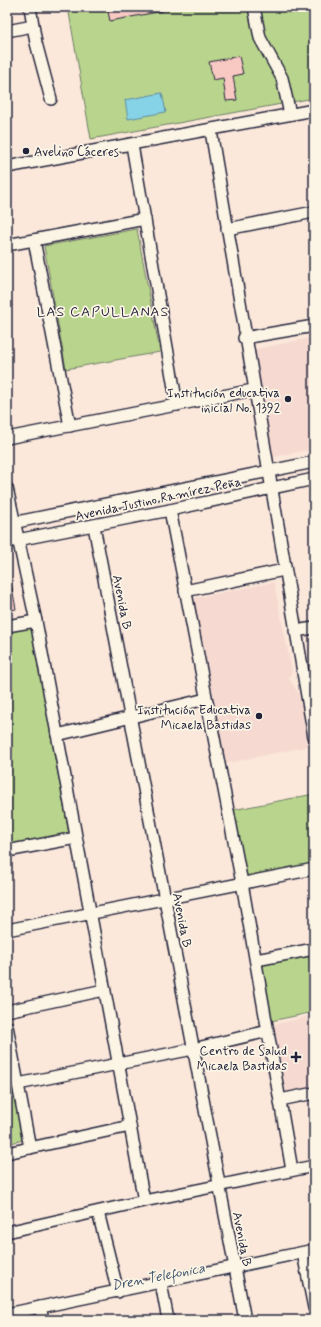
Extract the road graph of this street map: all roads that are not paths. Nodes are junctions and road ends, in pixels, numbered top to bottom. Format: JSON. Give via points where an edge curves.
{"nodes":[{"id":1,"x":30,"y":7,"type":"edge"},
{"id":2,"x":254,"y":7,"type":"edge"},
{"id":3,"x":33,"y":26,"type":"junction"},
{"id":4,"x":7,"y":31,"type":"edge"},
{"id":5,"x":51,"y":99,"type":"dead end"},
{"id":6,"x":314,"y":110,"type":"edge"},
{"id":7,"x":290,"y":114,"type":"junction"},
{"id":8,"x":211,"y":131,"type":"junction"},
{"id":9,"x":132,"y":145,"type":"junction"},
{"id":10,"x":7,"y":167,"type":"edge"},
{"id":11,"x":314,"y":212,"type":"edge"},
{"id":12,"x":145,"y":219,"type":"junction"},
{"id":13,"x":227,"y":229,"type":"junction"},
{"id":14,"x":34,"y":240,"type":"junction"},
{"id":15,"x":7,"y":245,"type":"edge"},
{"id":16,"x":314,"y":326,"type":"edge"},
{"id":17,"x":244,"y":338,"type":"junction"},
{"id":18,"x":253,"y":390,"type":"junction"},
{"id":19,"x":177,"y":405,"type":"junction"},
{"id":20,"x":70,"y":426,"type":"junction"},
{"id":21,"x":7,"y":438,"type":"edge"},
{"id":22,"x":314,"y":462,"type":"edge"},
{"id":23,"x":268,"y":472,"type":"junction"},
{"id":24,"x":314,"y":479,"type":"edge"},
{"id":25,"x":7,"y":488,"type":"edge"},
{"id":26,"x":271,"y":488,"type":"junction"},
{"id":27,"x":170,"y":510,"type":"junction"},
{"id":28,"x":11,"y":523,"type":"edge"},
{"id":29,"x":94,"y":526,"type":"junction"},
{"id":30,"x":19,"y":539,"type":"junction"},
{"id":31,"x":7,"y":542,"type":"edge"},
{"id":32,"x":284,"y":570,"type":"junction"},
{"id":33,"x":185,"y":591,"type":"junction"},
{"id":34,"x":36,"y":621,"type":"junction"},
{"id":35,"x":7,"y":626,"type":"edge"},
{"id":36,"x":314,"y":628,"type":"edge"},
{"id":37,"x":295,"y":631,"type":"junction"},
{"id":38,"x":206,"y":699,"type":"junction"},
{"id":39,"x":311,"y":703,"type":"edge"},
{"id":40,"x":131,"y":716,"type":"junction"},
{"id":41,"x":57,"y":735,"type":"junction"},
{"id":42,"x":314,"y":737,"type":"edge"},
{"id":43,"x":76,"y":838,"type":"junction"},
{"id":44,"x":7,"y":851,"type":"edge"},
{"id":45,"x":314,"y":869,"type":"edge"},
{"id":46,"x":242,"y":883,"type":"junction"},
{"id":47,"x":165,"y":898,"type":"junction"},
{"id":48,"x":90,"y":913,"type":"junction"},
{"id":49,"x":7,"y":930,"type":"edge"},
{"id":50,"x":314,"y":949,"type":"edge"},
{"id":51,"x":256,"y":960,"type":"junction"},
{"id":52,"x":104,"y":990,"type":"junction"},
{"id":53,"x":7,"y":1011,"type":"edge"},
{"id":54,"x":7,"y":1026,"type":"edge"},
{"id":55,"x":268,"y":1031,"type":"junction"},
{"id":56,"x":193,"y":1049,"type":"junction"},
{"id":57,"x":118,"y":1064,"type":"junction"},
{"id":58,"x":18,"y":1084,"type":"junction"},
{"id":59,"x":314,"y":1093,"type":"edge"},
{"id":60,"x":280,"y":1100,"type":"junction"},
{"id":61,"x":130,"y":1126,"type":"junction"},
{"id":62,"x":30,"y":1148,"type":"junction"},
{"id":63,"x":7,"y":1153,"type":"edge"},
{"id":64,"x":314,"y":1166,"type":"edge"},
{"id":65,"x":292,"y":1170,"type":"junction"},
{"id":66,"x":219,"y":1186,"type":"junction"},
{"id":67,"x":144,"y":1201,"type":"junction"},
{"id":68,"x":98,"y":1212,"type":"junction"},
{"id":69,"x":7,"y":1232,"type":"edge"},
{"id":70,"x":309,"y":1252,"type":"edge"},
{"id":71,"x":234,"y":1268,"type":"junction"},
{"id":72,"x":161,"y":1283,"type":"junction"},
{"id":73,"x":118,"y":1292,"type":"junction"},
{"id":74,"x":40,"y":1308,"type":"junction"},
{"id":75,"x":314,"y":1308,"type":"edge"},
{"id":76,"x":7,"y":1314,"type":"edge"},
{"id":77,"x":43,"y":1320,"type":"edge"},
{"id":78,"x":168,"y":1320,"type":"edge"},
{"id":79,"x":245,"y":1320,"type":"edge"}],
"edges":[{"from":1,"to":3,"type":"street"},
{"from":2,"to":7,"type":"street","via":[[260,38],[282,78]]},
{"from":3,"to":4,"type":"street"},
{"from":3,"to":5,"type":"street"},
{"from":6,"to":7,"type":"street"},
{"from":7,"to":8,"type":"street"},
{"from":8,"to":9,"type":"street"},
{"from":8,"to":13,"type":"street"},
{"from":9,"to":10,"type":"street"},
{"from":9,"to":12,"type":"street"},
{"from":11,"to":13,"type":"street"},
{"from":12,"to":14,"type":"street"},
{"from":12,"to":19,"type":"street"},
{"from":13,"to":17,"type":"street"},
{"from":14,"to":15,"type":"street"},
{"from":14,"to":20,"type":"street"},
{"from":16,"to":17,"type":"street"},
{"from":17,"to":18,"type":"street"},
{"from":18,"to":19,"type":"street"},
{"from":18,"to":23,"type":"street"},
{"from":19,"to":20,"type":"street"},
{"from":20,"to":21,"type":"street"},
{"from":22,"to":23,"type":"street","name":"Avenida Justino Ramírez Peña"},
{"from":23,"to":26,"type":"street"},
{"from":23,"to":28,"type":"street","name":"Avenida Justino Ramírez Peña"},
{"from":24,"to":26,"type":"street","name":"Avenida Justino Ramírez Peña"},
{"from":25,"to":28,"type":"street"},
{"from":26,"to":27,"type":"street","name":"Avenida Justino Ramírez Peña"},
{"from":26,"to":32,"type":"street"},
{"from":27,"to":29,"type":"street","name":"Avenida Justino Ramírez Peña"},
{"from":27,"to":33,"type":"street"},
{"from":28,"to":30,"type":"street"},
{"from":29,"to":30,"type":"street","name":"Avenida Justino Ramírez Peña"},
{"from":29,"to":40,"type":"street","name":"Avenida B"},
{"from":30,"to":31,"type":"street","name":"Avenida Justino Ramírez Peña"},
{"from":30,"to":34,"type":"street"},
{"from":32,"to":33,"type":"street"},
{"from":32,"to":37,"type":"street"},
{"from":33,"to":38,"type":"street"},
{"from":34,"to":35,"type":"street"},
{"from":34,"to":41,"type":"street"},
{"from":36,"to":37,"type":"street"},
{"from":37,"to":39,"type":"street"},
{"from":38,"to":40,"type":"street"},
{"from":38,"to":46,"type":"street"},
{"from":39,"to":42,"type":"street"},
{"from":40,"to":41,"type":"street"},
{"from":40,"to":47,"type":"street","name":"Avenida B"},
{"from":41,"to":43,"type":"street"},
{"from":43,"to":44,"type":"street"},
{"from":43,"to":48,"type":"street"},
{"from":45,"to":46,"type":"street"},
{"from":46,"to":47,"type":"street"},
{"from":46,"to":51,"type":"street"},
{"from":47,"to":48,"type":"street"},
{"from":47,"to":56,"type":"street","name":"Avenida B"},
{"from":48,"to":49,"type":"street"},
{"from":48,"to":52,"type":"street"},
{"from":50,"to":51,"type":"street"},
{"from":51,"to":55,"type":"street"},
{"from":52,"to":53,"type":"street"},
{"from":52,"to":57,"type":"street"},
{"from":54,"to":58,"type":"street"},
{"from":55,"to":56,"type":"street"},
{"from":55,"to":60,"type":"street"},
{"from":56,"to":57,"type":"street"},
{"from":56,"to":66,"type":"street","name":"Avenida B"},
{"from":57,"to":58,"type":"street"},
{"from":57,"to":61,"type":"street"},
{"from":58,"to":62,"type":"street"},
{"from":59,"to":60,"type":"street"},
{"from":60,"to":65,"type":"street"},
{"from":61,"to":62,"type":"street"},
{"from":61,"to":67,"type":"street"},
{"from":62,"to":63,"type":"street"},
{"from":64,"to":65,"type":"street"},
{"from":65,"to":66,"type":"street"},
{"from":66,"to":67,"type":"street"},
{"from":66,"to":71,"type":"street","name":"Avenida B"},
{"from":67,"to":68,"type":"street"},
{"from":68,"to":69,"type":"street"},
{"from":68,"to":73,"type":"street"},
{"from":70,"to":71,"type":"street"},
{"from":70,"to":75,"type":"street"},
{"from":71,"to":72,"type":"street"},
{"from":71,"to":79,"type":"street","name":"Avenida B"},
{"from":72,"to":73,"type":"street"},
{"from":72,"to":78,"type":"street"},
{"from":73,"to":74,"type":"street"},
{"from":74,"to":76,"type":"street"},
{"from":74,"to":77,"type":"street"}]}
